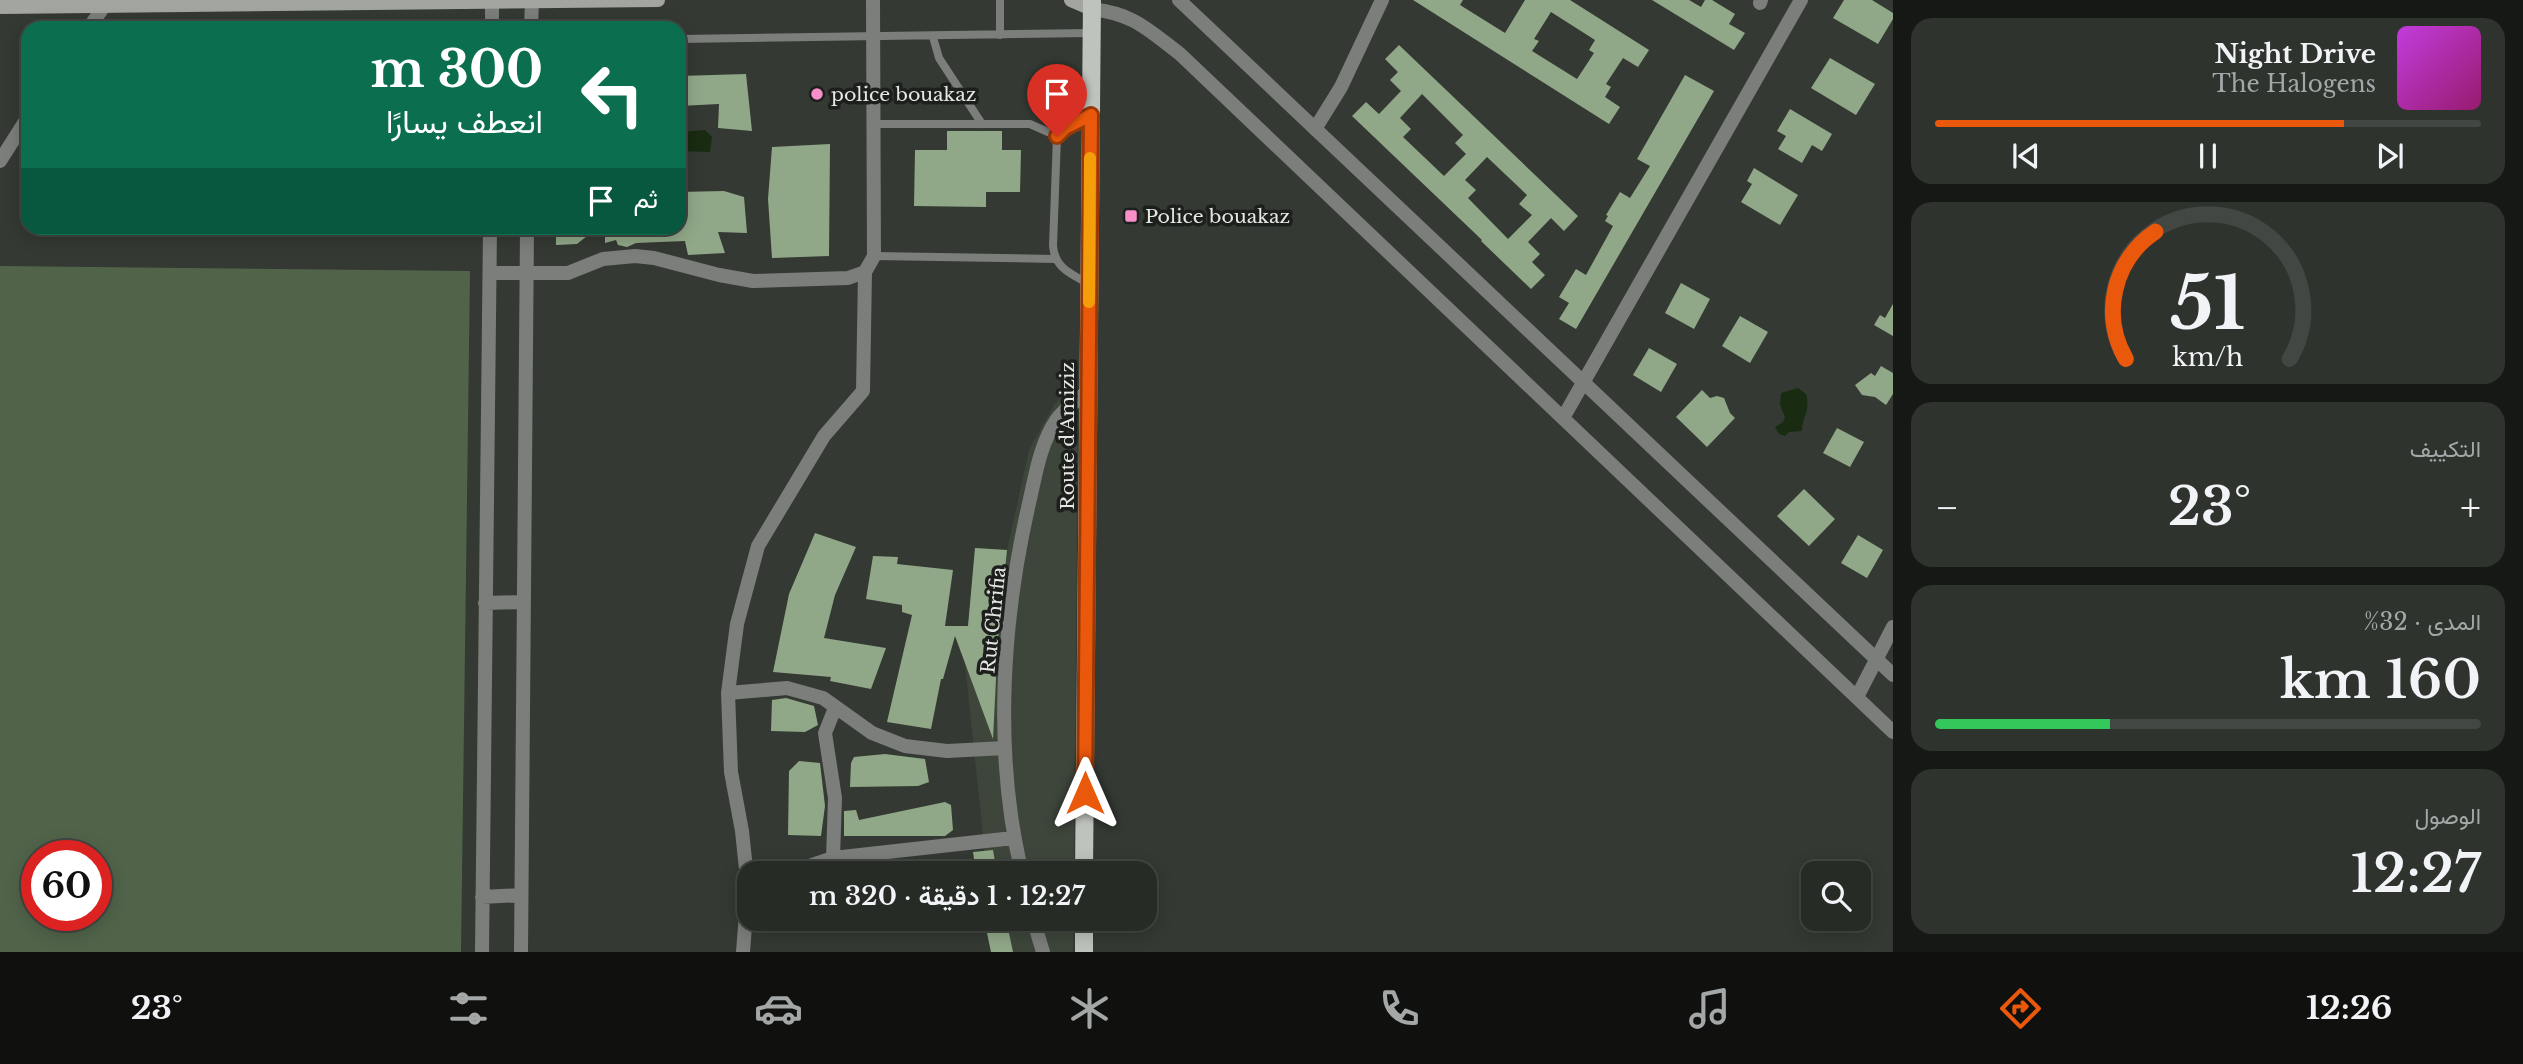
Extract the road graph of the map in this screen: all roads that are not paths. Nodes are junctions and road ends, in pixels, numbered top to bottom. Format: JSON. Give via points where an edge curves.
{"nodes":[{"id":1,"x":658,"y":0,"type":"edge"},
{"id":2,"x":873,"y":0,"type":"edge"},
{"id":3,"x":1000,"y":0,"type":"edge"},
{"id":4,"x":1071,"y":0,"type":"edge"},
{"id":5,"x":1179,"y":0,"type":"edge"},
{"id":6,"x":1382,"y":0,"type":"edge"},
{"id":7,"x":1801,"y":0,"type":"edge"},
{"id":8,"x":532,"y":1,"type":"edge"},
{"id":9,"x":492,"y":2,"type":"junction"},
{"id":10,"x":1092,"y":4,"type":"edge"},
{"id":11,"x":104,"y":6,"type":"junction"},
{"id":12,"x":0,"y":7,"type":"edge"},
{"id":13,"x":94,"y":21,"type":"edge"},
{"id":14,"x":492,"y":21,"type":"edge"},
{"id":15,"x":531,"y":21,"type":"edge"},
{"id":16,"x":1091,"y":33,"type":"junction"},
{"id":17,"x":1000,"y":36,"type":"junction"},
{"id":18,"x":873,"y":37,"type":"junction"},
{"id":19,"x":933,"y":37,"type":"junction"},
{"id":20,"x":686,"y":39,"type":"edge"},
{"id":21,"x":1091,"y":115,"type":"junction"},
{"id":22,"x":873,"y":124,"type":"junction"},
{"id":23,"x":982,"y":124,"type":"junction"},
{"id":24,"x":21,"y":128,"type":"edge"},
{"id":25,"x":1315,"y":129,"type":"junction"},
{"id":26,"x":1057,"y":136,"type":"junction"},
{"id":27,"x":0,"y":161,"type":"edge"},
{"id":28,"x":491,"y":235,"type":"edge"},
{"id":29,"x":527,"y":235,"type":"edge"},
{"id":30,"x":874,"y":256,"type":"junction"},
{"id":31,"x":1056,"y":259,"type":"junction"},
{"id":32,"x":865,"y":272,"type":"junction"},
{"id":33,"x":490,"y":273,"type":"junction"},
{"id":34,"x":526,"y":273,"type":"junction"},
{"id":35,"x":1089,"y":284,"type":"junction"},
{"id":36,"x":1584,"y":383,"type":"junction"},
{"id":37,"x":1088,"y":390,"type":"junction"},
{"id":38,"x":1563,"y":418,"type":"junction"},
{"id":39,"x":524,"y":602,"type":"junction"},
{"id":40,"x":485,"y":603,"type":"junction"},
{"id":41,"x":1893,"y":627,"type":"edge"},
{"id":42,"x":1876,"y":659,"type":"junction"},
{"id":43,"x":1893,"y":675,"type":"edge"},
{"id":44,"x":728,"y":693,"type":"junction"},
{"id":45,"x":1857,"y":697,"type":"junction"},
{"id":46,"x":835,"y":708,"type":"junction"},
{"id":47,"x":1893,"y":732,"type":"edge"},
{"id":48,"x":1005,"y":747,"type":"junction"},
{"id":49,"x":1013,"y":838,"type":"junction"},
{"id":50,"x":833,"y":858,"type":"junction"},
{"id":51,"x":745,"y":861,"type":"edge"},
{"id":52,"x":824,"y":861,"type":"edge"},
{"id":53,"x":1019,"y":861,"type":"edge"},
{"id":54,"x":1084,"y":861,"type":"edge"},
{"id":55,"x":521,"y":895,"type":"junction"},
{"id":56,"x":482,"y":897,"type":"junction"},
{"id":57,"x":745,"y":931,"type":"edge"},
{"id":58,"x":1036,"y":931,"type":"edge"},
{"id":59,"x":1084,"y":931,"type":"edge"},
{"id":60,"x":482,"y":952,"type":"edge"},
{"id":61,"x":521,"y":952,"type":"edge"},
{"id":62,"x":743,"y":952,"type":"edge"},
{"id":63,"x":1042,"y":952,"type":"edge"},
{"id":64,"x":1084,"y":952,"type":"edge"}],
"edges":[{"from":1,"to":8,"type":"street"},
{"from":2,"to":18,"type":"street"},
{"from":3,"to":17,"type":"lane"},
{"from":4,"to":10,"type":"street"},
{"from":5,"to":25,"type":"street"},
{"from":6,"to":25,"type":"street","via":[[1341,87]]},
{"from":7,"to":36,"type":"street"},
{"from":8,"to":9,"type":"street"},
{"from":8,"to":15,"type":"street"},
{"from":9,"to":11,"type":"street"},
{"from":9,"to":14,"type":"street"},
{"from":10,"to":16,"type":"main road","name":"Route d'Amiziz"},
{"from":10,"to":38,"type":"street","via":[[1139,23],[1180,54]]},
{"from":11,"to":12,"type":"street"},
{"from":11,"to":13,"type":"street"},
{"from":16,"to":17,"type":"lane"},
{"from":16,"to":21,"type":"main road","name":"Route d'Amiziz"},
{"from":17,"to":19,"type":"lane"},
{"from":18,"to":19,"type":"lane"},
{"from":18,"to":20,"type":"lane"},
{"from":18,"to":22,"type":"street"},
{"from":19,"to":23,"type":"lane","via":[[939,58]]},
{"from":21,"to":26,"type":"lane"},
{"from":21,"to":35,"type":"main road","name":"Route d'Amiziz"},
{"from":22,"to":23,"type":"lane"},
{"from":22,"to":30,"type":"street"},
{"from":23,"to":26,"type":"lane","via":[[1030,124]]},
{"from":24,"to":27,"type":"street"},
{"from":25,"to":36,"type":"street"},
{"from":26,"to":31,"type":"lane"},
{"from":28,"to":33,"type":"street"},
{"from":29,"to":34,"type":"street"},
{"from":30,"to":31,"type":"lane"},
{"from":30,"to":32,"type":"street"},
{"from":31,"to":35,"type":"lane","via":[[1063,269]]},
{"from":32,"to":34,"type":"street","via":[[848,278],[753,281],[635,256],[603,259],[568,273]]},
{"from":32,"to":44,"type":"street","via":[[863,391],[824,436],[758,547],[737,624]]},
{"from":33,"to":34,"type":"street"},
{"from":33,"to":40,"type":"street"},
{"from":34,"to":39,"type":"street"},
{"from":35,"to":37,"type":"main road","name":"Route d'Amiziz"},
{"from":36,"to":38,"type":"street"},
{"from":36,"to":42,"type":"street"},
{"from":37,"to":48,"type":"street","name":"Rut Chrifia","via":[[1058,419],[1041,451],[1022,532],[1011,610]]},
{"from":37,"to":54,"type":"main road","name":"Route d'Amiziz"},
{"from":38,"to":45,"type":"street"},
{"from":39,"to":40,"type":"street"},
{"from":39,"to":55,"type":"street"},
{"from":40,"to":56,"type":"street"},
{"from":41,"to":42,"type":"street"},
{"from":42,"to":43,"type":"street"},
{"from":42,"to":45,"type":"street"},
{"from":44,"to":46,"type":"street","via":[[787,688],[823,698]]},
{"from":44,"to":51,"type":"street","via":[[731,772]]},
{"from":45,"to":47,"type":"street"},
{"from":46,"to":48,"type":"street","via":[[872,733],[905,746],[947,751]]},
{"from":46,"to":50,"type":"street","via":[[825,733],[835,798]]},
{"from":48,"to":49,"type":"street","name":"Rut Chrifia"},
{"from":49,"to":50,"type":"street"},
{"from":49,"to":53,"type":"street","name":"Rut Chrifia"},
{"from":50,"to":52,"type":"street"},
{"from":55,"to":56,"type":"street"},
{"from":55,"to":61,"type":"street"},
{"from":56,"to":60,"type":"street"},
{"from":57,"to":62,"type":"street"},
{"from":58,"to":63,"type":"street"},
{"from":59,"to":64,"type":"main road"}]}
